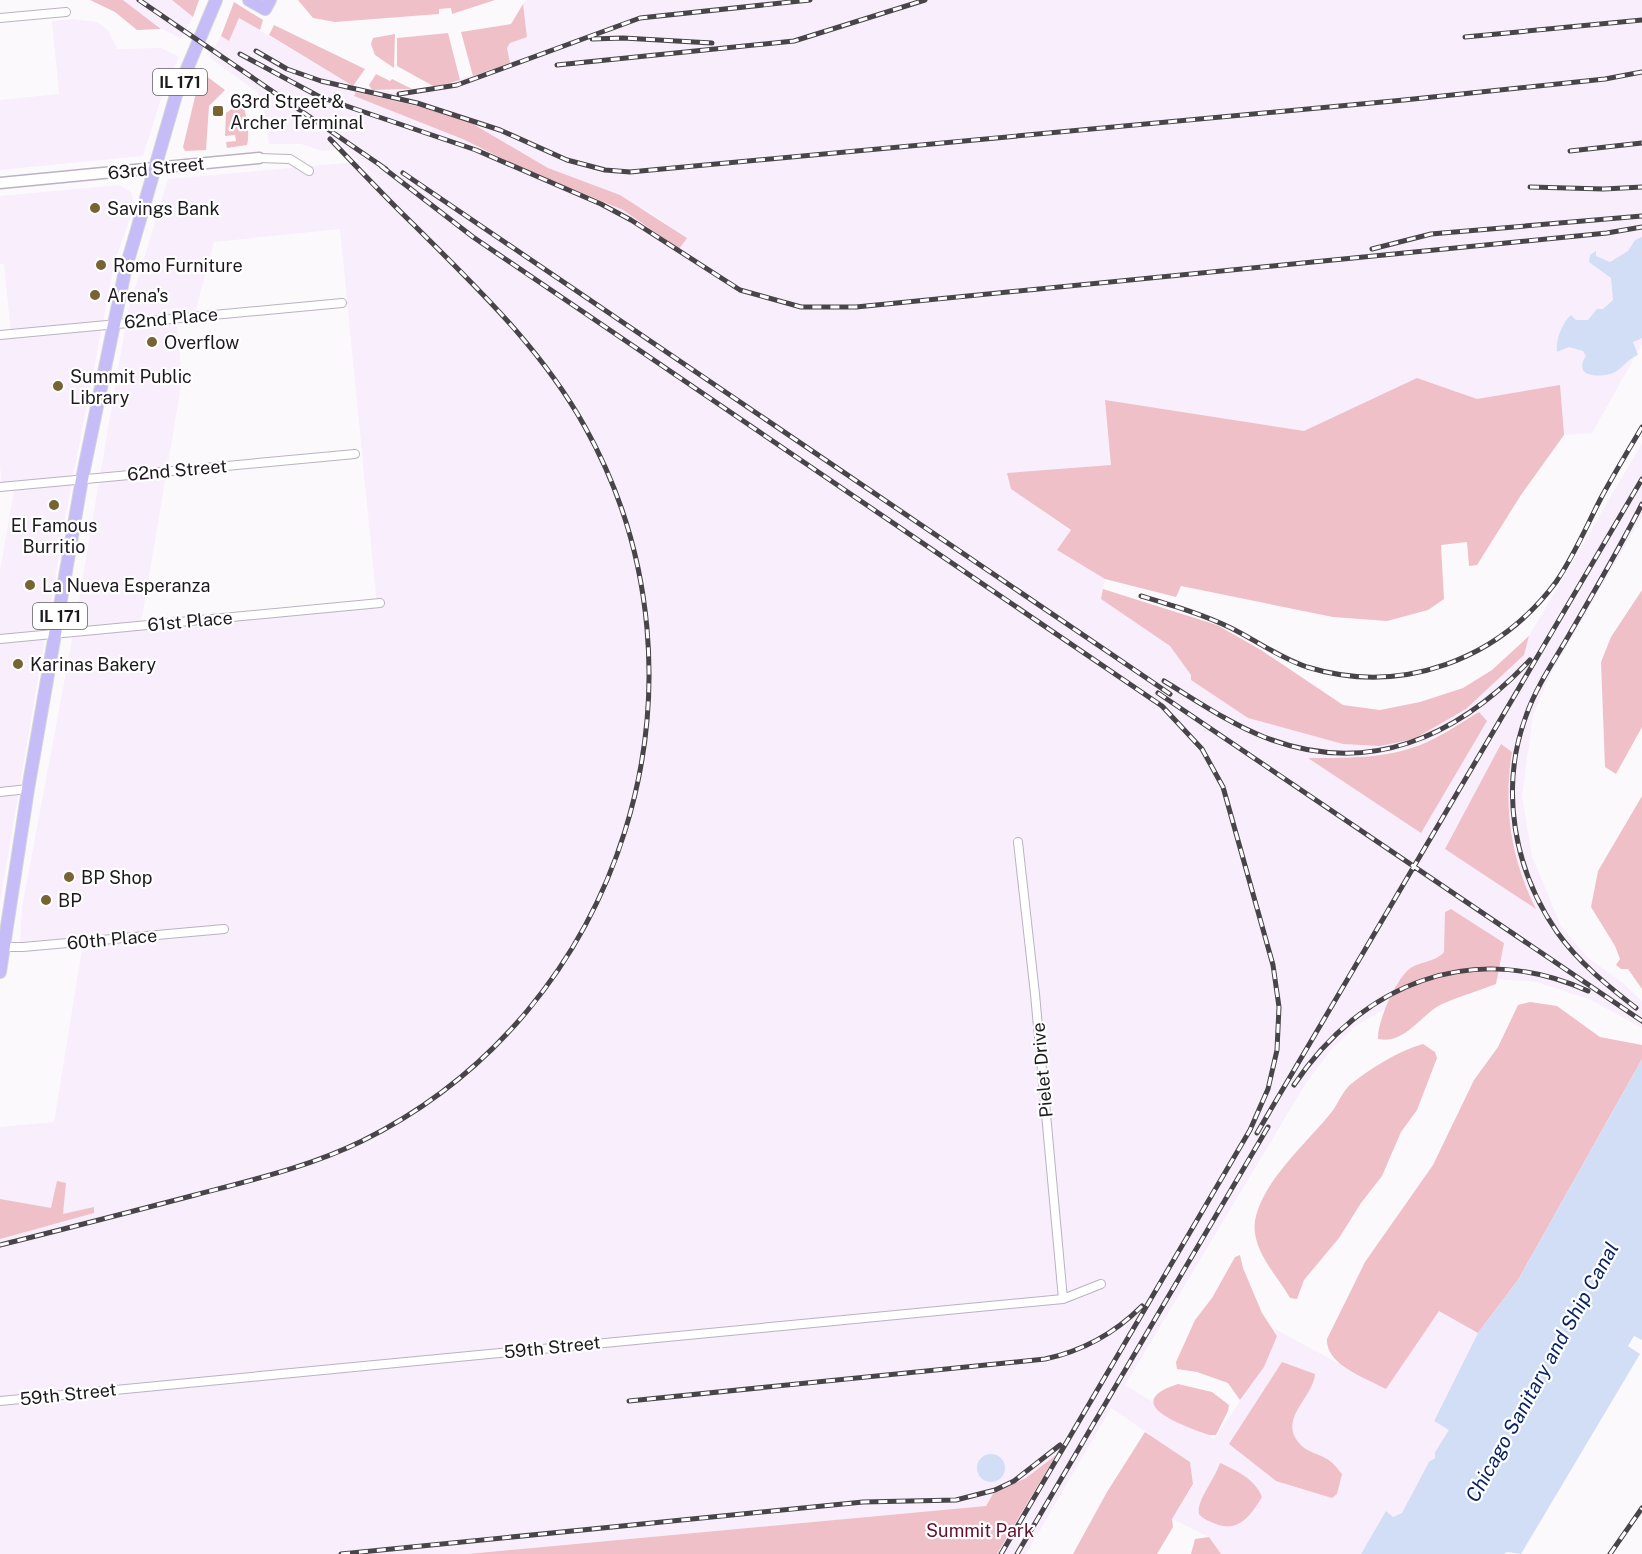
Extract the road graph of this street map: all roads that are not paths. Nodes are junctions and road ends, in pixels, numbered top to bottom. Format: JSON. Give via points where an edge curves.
{"nodes":[{"id":1,"x":216,"y":0,"type":"edge"},
{"id":2,"x":249,"y":0,"type":"edge"},
{"id":3,"x":270,"y":0,"type":"edge"},
{"id":4,"x":66,"y":12,"type":"dead end"},
{"id":5,"x":0,"y":18,"type":"edge"},
{"id":6,"x":259,"y":158,"type":"joint"},
{"id":7,"x":155,"y":168,"type":"junction"},
{"id":8,"x":309,"y":171,"type":"dead end"},
{"id":9,"x":0,"y":183,"type":"edge"},
{"id":10,"x":342,"y":303,"type":"dead end"},
{"id":11,"x":113,"y":324,"type":"junction"},
{"id":12,"x":0,"y":334,"type":"edge"},
{"id":13,"x":355,"y":454,"type":"dead end"},
{"id":14,"x":81,"y":479,"type":"junction"},
{"id":15,"x":0,"y":487,"type":"edge"},
{"id":16,"x":380,"y":603,"type":"dead end"},
{"id":17,"x":57,"y":633,"type":"junction"},
{"id":18,"x":0,"y":639,"type":"edge"},
{"id":19,"x":28,"y":789,"type":"junction"},
{"id":20,"x":0,"y":792,"type":"edge"},
{"id":21,"x":1018,"y":842,"type":"dead end"},
{"id":22,"x":224,"y":929,"type":"dead end"},
{"id":23,"x":2,"y":947,"type":"edge"},
{"id":24,"x":0,"y":972,"type":"edge"},
{"id":25,"x":1101,"y":1284,"type":"dead end"},
{"id":26,"x":1063,"y":1299,"type":"junction"},
{"id":27,"x":0,"y":1401,"type":"edge"}],
"edges":[{"from":1,"to":7,"type":"main road","number":"IL 171","via":[[184,72]]},
{"from":2,"to":3,"type":"main road","via":[[265,9]]},
{"from":4,"to":5,"type":"street"},
{"from":6,"to":7,"type":"main road","name":"63rd Street"},
{"from":6,"to":8,"type":"street","name":"63rd Street","via":[[290,159]]},
{"from":7,"to":9,"type":"main road","name":"63rd Street"},
{"from":7,"to":11,"type":"main road","number":"IL 171"},
{"from":10,"to":11,"type":"street","name":"62nd Place"},
{"from":11,"to":12,"type":"street","name":"62nd Place"},
{"from":11,"to":14,"type":"main road","number":"IL 171"},
{"from":13,"to":14,"type":"street","name":"62nd Street"},
{"from":14,"to":15,"type":"street","name":"62nd Street"},
{"from":14,"to":17,"type":"main road","number":"IL 171"},
{"from":16,"to":17,"type":"street","name":"61st Place"},
{"from":17,"to":18,"type":"street","name":"61st Place"},
{"from":17,"to":19,"type":"main road","number":"IL 171"},
{"from":19,"to":20,"type":"street"},
{"from":19,"to":23,"type":"main road","number":"IL 171"},
{"from":21,"to":26,"type":"street","name":"Pielet Drive"},
{"from":22,"to":23,"type":"street","name":"60th Place"},
{"from":23,"to":24,"type":"main road","number":"IL 171"},
{"from":25,"to":26,"type":"street","name":"59th Street"},
{"from":26,"to":27,"type":"street","name":"59th Street"}]}
